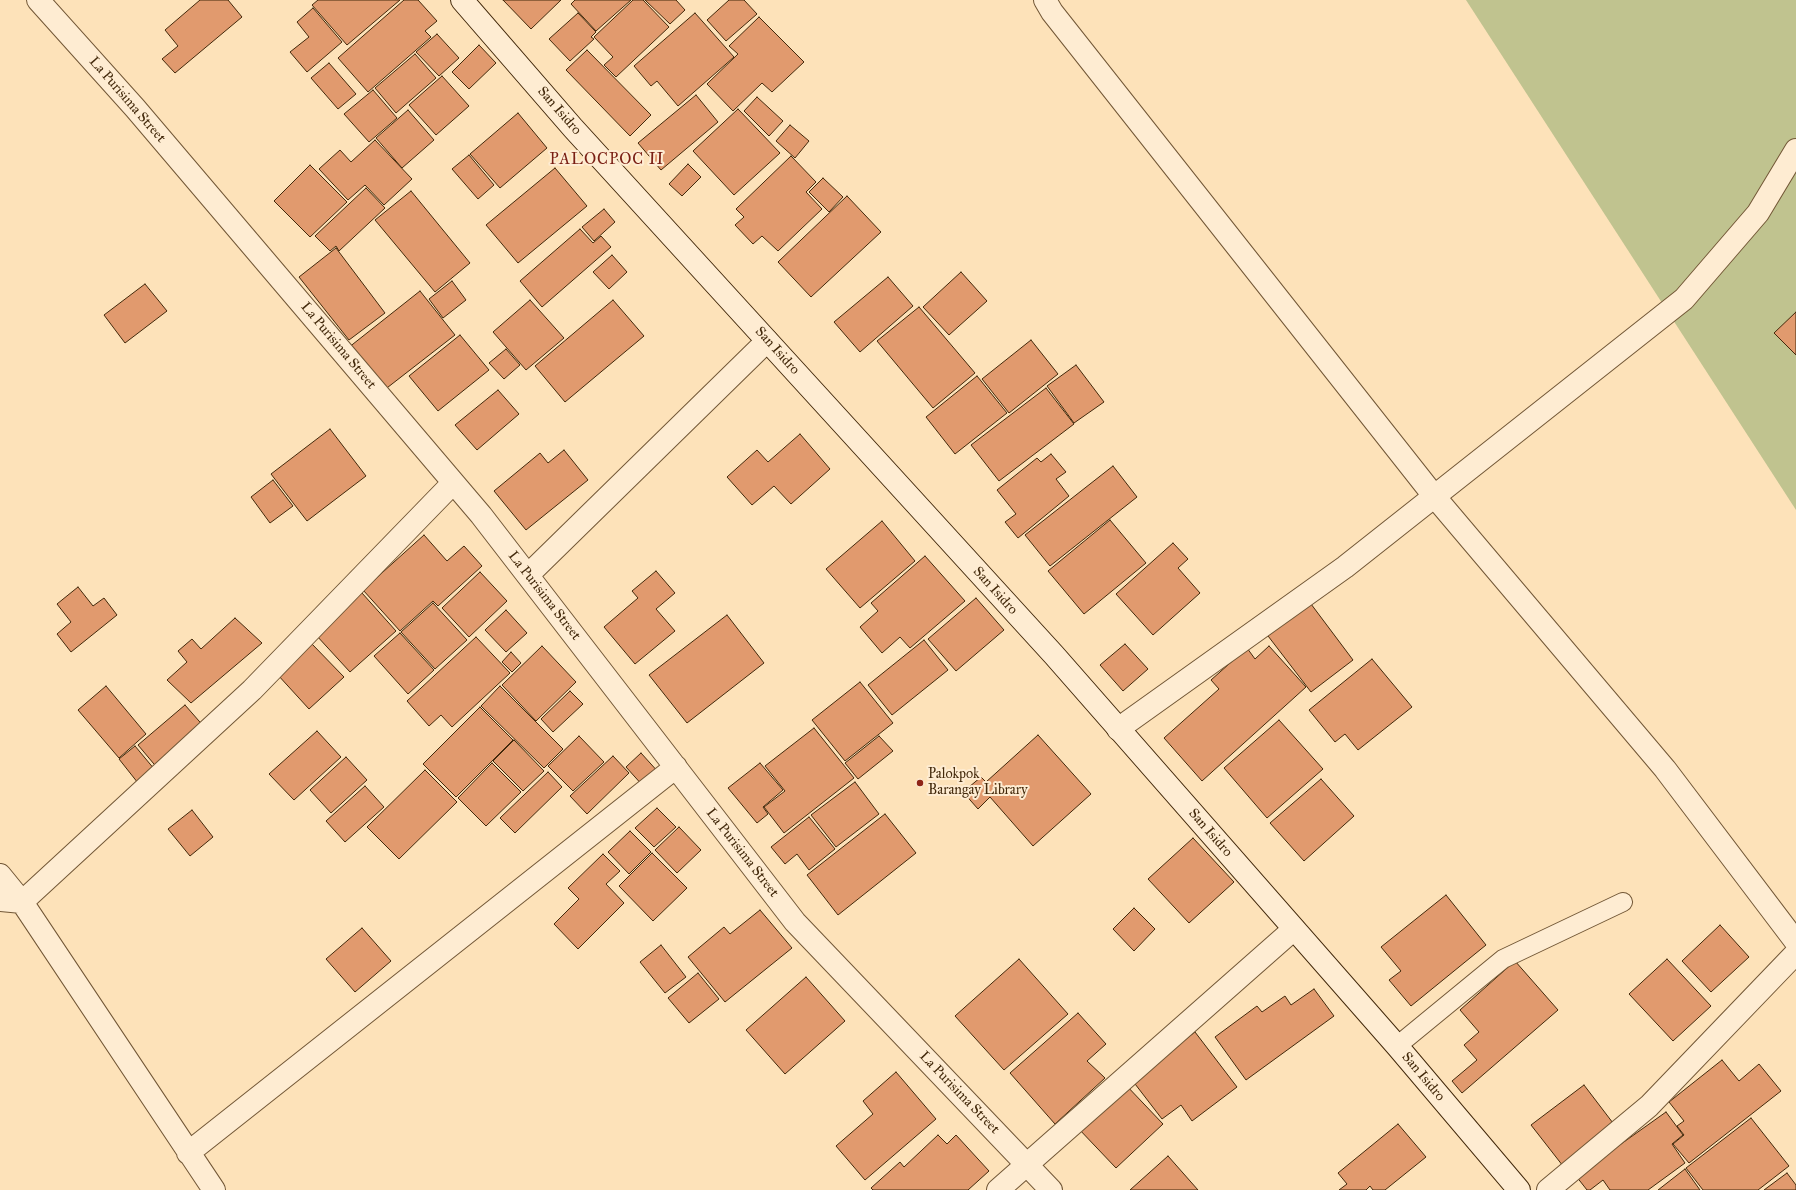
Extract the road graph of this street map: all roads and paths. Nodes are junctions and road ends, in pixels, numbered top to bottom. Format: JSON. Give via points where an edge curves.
{"nodes":[{"id":1,"x":38,"y":0,"type":"edge"},
{"id":2,"x":462,"y":0,"type":"edge"},
{"id":3,"x":1044,"y":0,"type":"edge"},
{"id":4,"x":1796,"y":150,"type":"edge"},
{"id":5,"x":768,"y":341,"type":"junction"},
{"id":6,"x":454,"y":482,"type":"junction"},
{"id":7,"x":1434,"y":496,"type":"junction"},
{"id":8,"x":528,"y":575,"type":"junction"},
{"id":9,"x":1118,"y":729,"type":"junction"},
{"id":10,"x":676,"y":767,"type":"junction"},
{"id":11,"x":0,"y":875,"type":"edge"},
{"id":12,"x":0,"y":900,"type":"edge"},
{"id":13,"x":22,"y":902,"type":"junction"},
{"id":14,"x":1623,"y":902,"type":"dead end"},
{"id":15,"x":1294,"y":929,"type":"junction"},
{"id":16,"x":1796,"y":942,"type":"edge"},
{"id":17,"x":1796,"y":953,"type":"edge"},
{"id":18,"x":1398,"y":1046,"type":"junction"},
{"id":19,"x":188,"y":1153,"type":"junction"},
{"id":20,"x":1026,"y":1164,"type":"junction"},
{"id":21,"x":214,"y":1190,"type":"edge"},
{"id":22,"x":998,"y":1190,"type":"edge"},
{"id":23,"x":1051,"y":1190,"type":"edge"},
{"id":24,"x":1518,"y":1190,"type":"edge"},
{"id":25,"x":1548,"y":1190,"type":"edge"}],
"edges":[{"from":1,"to":6,"type":"street","name":"La Purisima Street","via":[[135,108]]},
{"from":2,"to":5,"type":"street","name":"San Isidro","via":[[573,128]]},
{"from":3,"to":7,"type":"street"},
{"from":4,"to":7,"type":"street","via":[[1758,213],[1684,300]]},
{"from":5,"to":8,"type":"street"},
{"from":5,"to":9,"type":"street","name":"San Isidro"},
{"from":6,"to":8,"type":"street","name":"La Purisima Street"},
{"from":6,"to":13,"type":"street","via":[[252,690]]},
{"from":7,"to":9,"type":"street","via":[[1345,567]]},
{"from":7,"to":16,"type":"street","via":[[1665,769]]},
{"from":8,"to":10,"type":"street","name":"La Purisima Street"},
{"from":9,"to":15,"type":"street","name":"San Isidro"},
{"from":10,"to":19,"type":"street"},
{"from":10,"to":20,"type":"street","name":"La Purisima Street","via":[[795,922]]},
{"from":11,"to":13,"type":"street"},
{"from":12,"to":13,"type":"street"},
{"from":13,"to":19,"type":"street"},
{"from":14,"to":18,"type":"lane","via":[[1503,959]]},
{"from":15,"to":18,"type":"street","name":"San Isidro"},
{"from":15,"to":20,"type":"street"},
{"from":17,"to":25,"type":"street","via":[[1649,1106]]},
{"from":18,"to":24,"type":"street","name":"San Isidro"},
{"from":19,"to":21,"type":"street"},
{"from":20,"to":22,"type":"street"},
{"from":20,"to":23,"type":"street","name":"La Purisima Street"}]}
